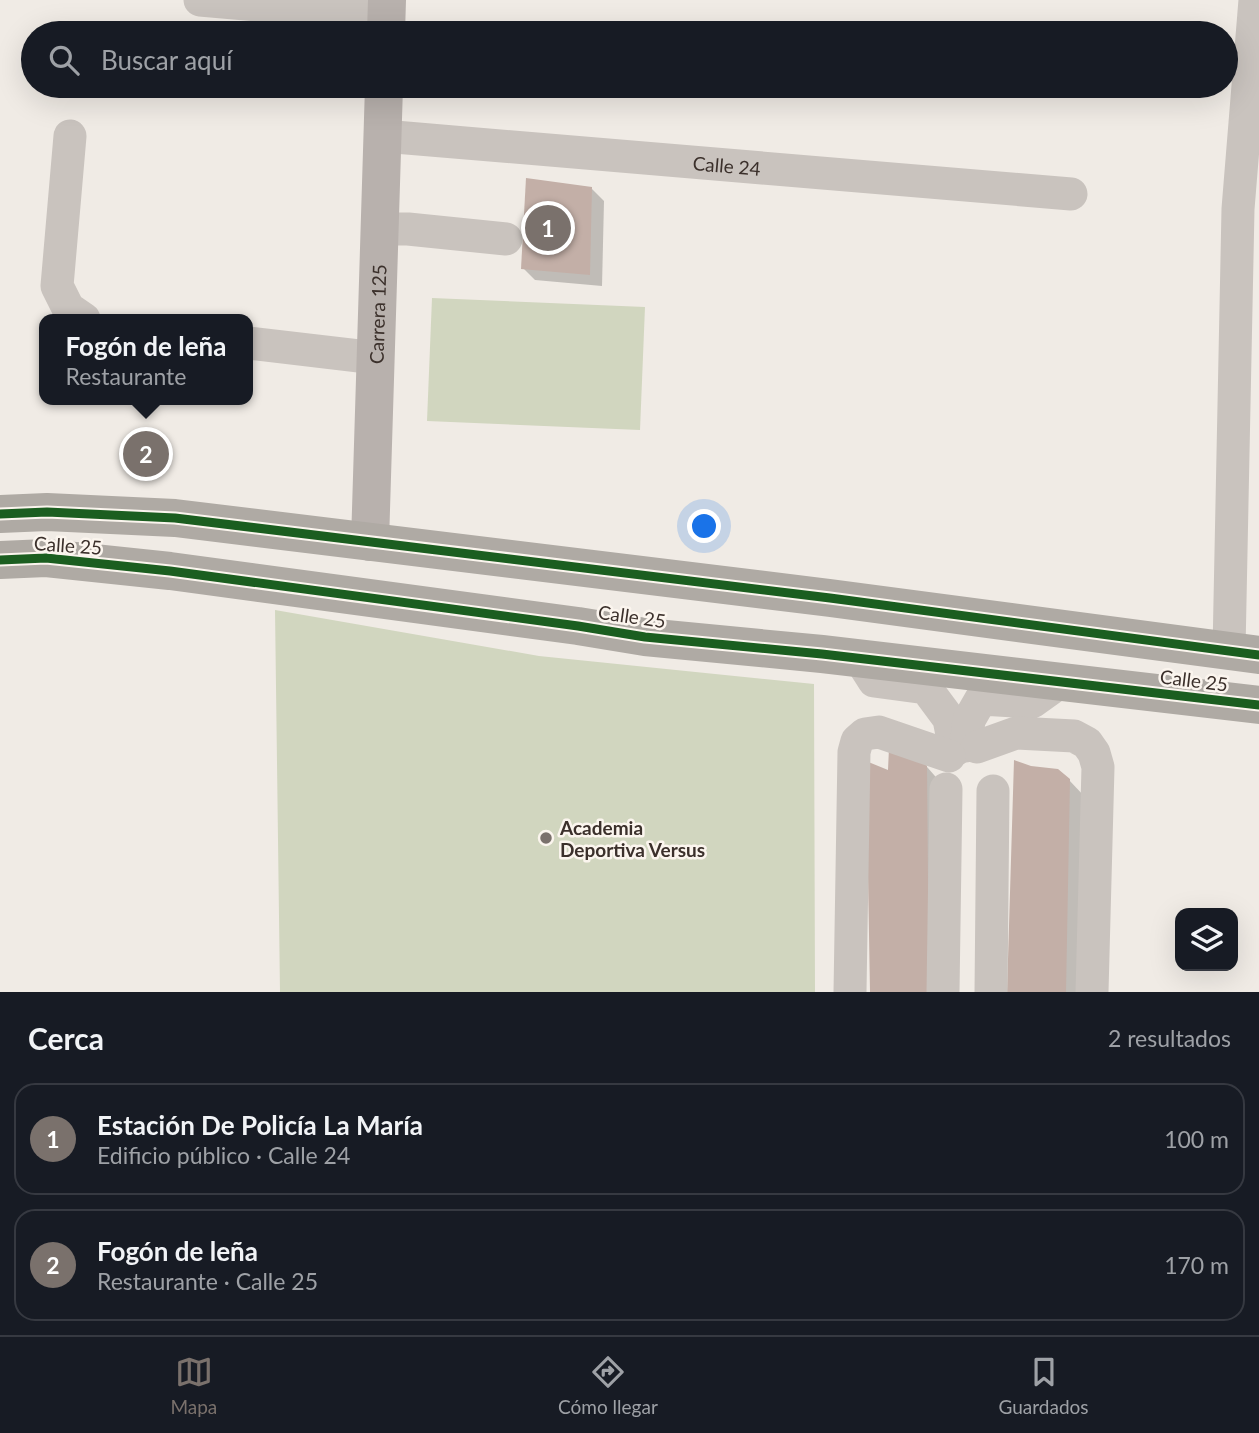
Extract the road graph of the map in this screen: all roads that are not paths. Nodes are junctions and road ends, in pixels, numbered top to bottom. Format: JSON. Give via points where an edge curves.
{"nodes":[{"id":1,"x":200,"y":0,"type":"edge"},
{"id":2,"x":1255,"y":0,"type":"edge"},
{"id":3,"x":342,"y":7,"type":"edge"},
{"id":4,"x":387,"y":18,"type":"edge"},
{"id":5,"x":384,"y":98,"type":"edge"},
{"id":6,"x":70,"y":136,"type":"dead end"},
{"id":7,"x":383,"y":136,"type":"junction"},
{"id":8,"x":1071,"y":194,"type":"dead end"},
{"id":9,"x":380,"y":229,"type":"junction"},
{"id":10,"x":506,"y":240,"type":"dead end"},
{"id":11,"x":77,"y":314,"type":"edge"},
{"id":12,"x":253,"y":345,"type":"edge"},
{"id":13,"x":376,"y":358,"type":"junction"},
{"id":14,"x":0,"y":514,"type":"edge"},
{"id":15,"x":370,"y":542,"type":"junction"},
{"id":16,"x":0,"y":560,"type":"edge"},
{"id":17,"x":645,"y":637,"type":"junction"},
{"id":18,"x":1244,"y":652,"type":"edge"},
{"id":19,"x":860,"y":659,"type":"junction"},
{"id":20,"x":1060,"y":682,"type":"junction"},
{"id":21,"x":1259,"y":705,"type":"edge"},
{"id":22,"x":962,"y":750,"type":"junction"},
{"id":23,"x":946,"y":789,"type":"junction"},
{"id":24,"x":993,"y":791,"type":"junction"},
{"id":25,"x":850,"y":992,"type":"edge"},
{"id":26,"x":943,"y":992,"type":"edge"},
{"id":27,"x":992,"y":992,"type":"edge"},
{"id":28,"x":1091,"y":992,"type":"edge"}],
"edges":[{"from":1,"to":3,"type":"street"},
{"from":2,"to":18,"type":"street","via":[[1238,209]]},
{"from":3,"to":4,"type":"street"},
{"from":5,"to":7,"type":"main road","name":"Carrera 125"},
{"from":6,"to":11,"type":"street","via":[[57,286],[68,308]]},
{"from":7,"to":8,"type":"street","name":"Calle 24"},
{"from":7,"to":9,"type":"main road","name":"Carrera 125"},
{"from":9,"to":10,"type":"street"},
{"from":9,"to":13,"type":"main road","name":"Carrera 125"},
{"from":12,"to":13,"type":"street"},
{"from":13,"to":15,"type":"main road","name":"Carrera 125"},
{"from":14,"to":15,"type":"highway","name":"Calle 25","via":[[176,519]]},
{"from":15,"to":17,"type":"highway","via":[[408,581],[579,601]]},
{"from":15,"to":18,"type":"highway","name":"Calle 25"},
{"from":16,"to":17,"type":"highway","name":"Calle 25","via":[[46,558],[170,571]]},
{"from":17,"to":19,"type":"highway","name":"Calle 25"},
{"from":19,"to":20,"type":"highway","name":"Calle 25"},
{"from":19,"to":22,"type":"street","via":[[874,681],[926,688],[949,719]]},
{"from":20,"to":21,"type":"highway","name":"Calle 25"},
{"from":20,"to":22,"type":"street","via":[[1032,702],[981,699],[969,720]]},
{"from":22,"to":23,"type":"street","via":[[943,766]]},
{"from":22,"to":24,"type":"street","via":[[987,751],[994,759],[998,780]]},
{"from":22,"to":25,"type":"street","via":[[879,732],[857,741],[853,752]]},
{"from":22,"to":28,"type":"street","via":[[1016,733],[1074,736],[1094,752],[1098,767]]},
{"from":23,"to":24,"type":"street","via":[[964,802],[986,798]]},
{"from":23,"to":26,"type":"street"},
{"from":24,"to":27,"type":"street"}]}
